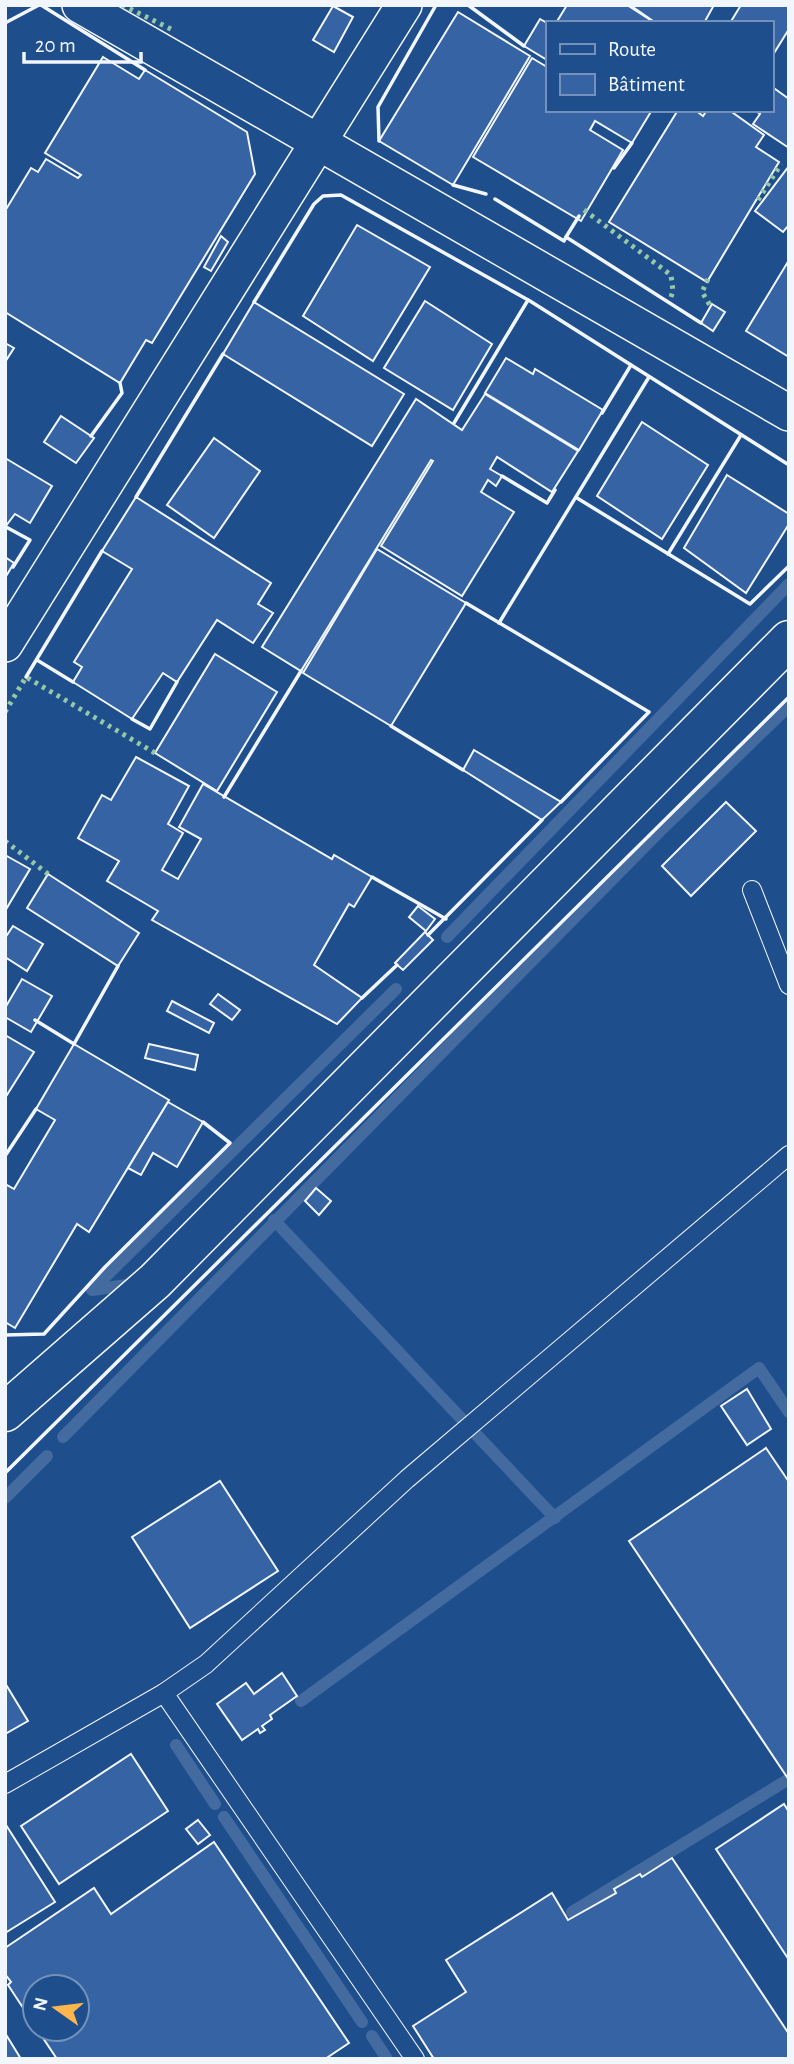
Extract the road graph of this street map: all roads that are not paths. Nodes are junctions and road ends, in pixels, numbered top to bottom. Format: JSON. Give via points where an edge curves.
{"nodes":[{"id":1,"x":80,"y":5,"type":"edge"},
{"id":2,"x":404,"y":5,"type":"edge"},
{"id":3,"x":320,"y":142,"type":"junction"},
{"id":4,"x":789,"y":413,"type":"edge"},
{"id":5,"x":789,"y":640,"type":"edge"},
{"id":6,"x":5,"y":644,"type":"edge"},
{"id":7,"x":752,"y":890,"type":"dead end"},
{"id":8,"x":789,"y":985,"type":"edge"},
{"id":9,"x":789,"y":1155,"type":"edge"},
{"id":10,"x":8,"y":1404,"type":"edge"},
{"id":11,"x":164,"y":1693,"type":"junction"},
{"id":12,"x":5,"y":1784,"type":"edge"},
{"id":13,"x":415,"y":2059,"type":"edge"}],
"edges":[{"from":1,"to":3,"type":"street"},
{"from":2,"to":3,"type":"street"},
{"from":3,"to":4,"type":"street"},
{"from":3,"to":6,"type":"street"},
{"from":5,"to":10,"type":"street","via":[[155,1280]]},
{"from":7,"to":8,"type":"lane"},
{"from":9,"to":11,"type":"lane","via":[[407,1479],[206,1664]]},
{"from":11,"to":12,"type":"lane"},
{"from":11,"to":13,"type":"lane"}]}
